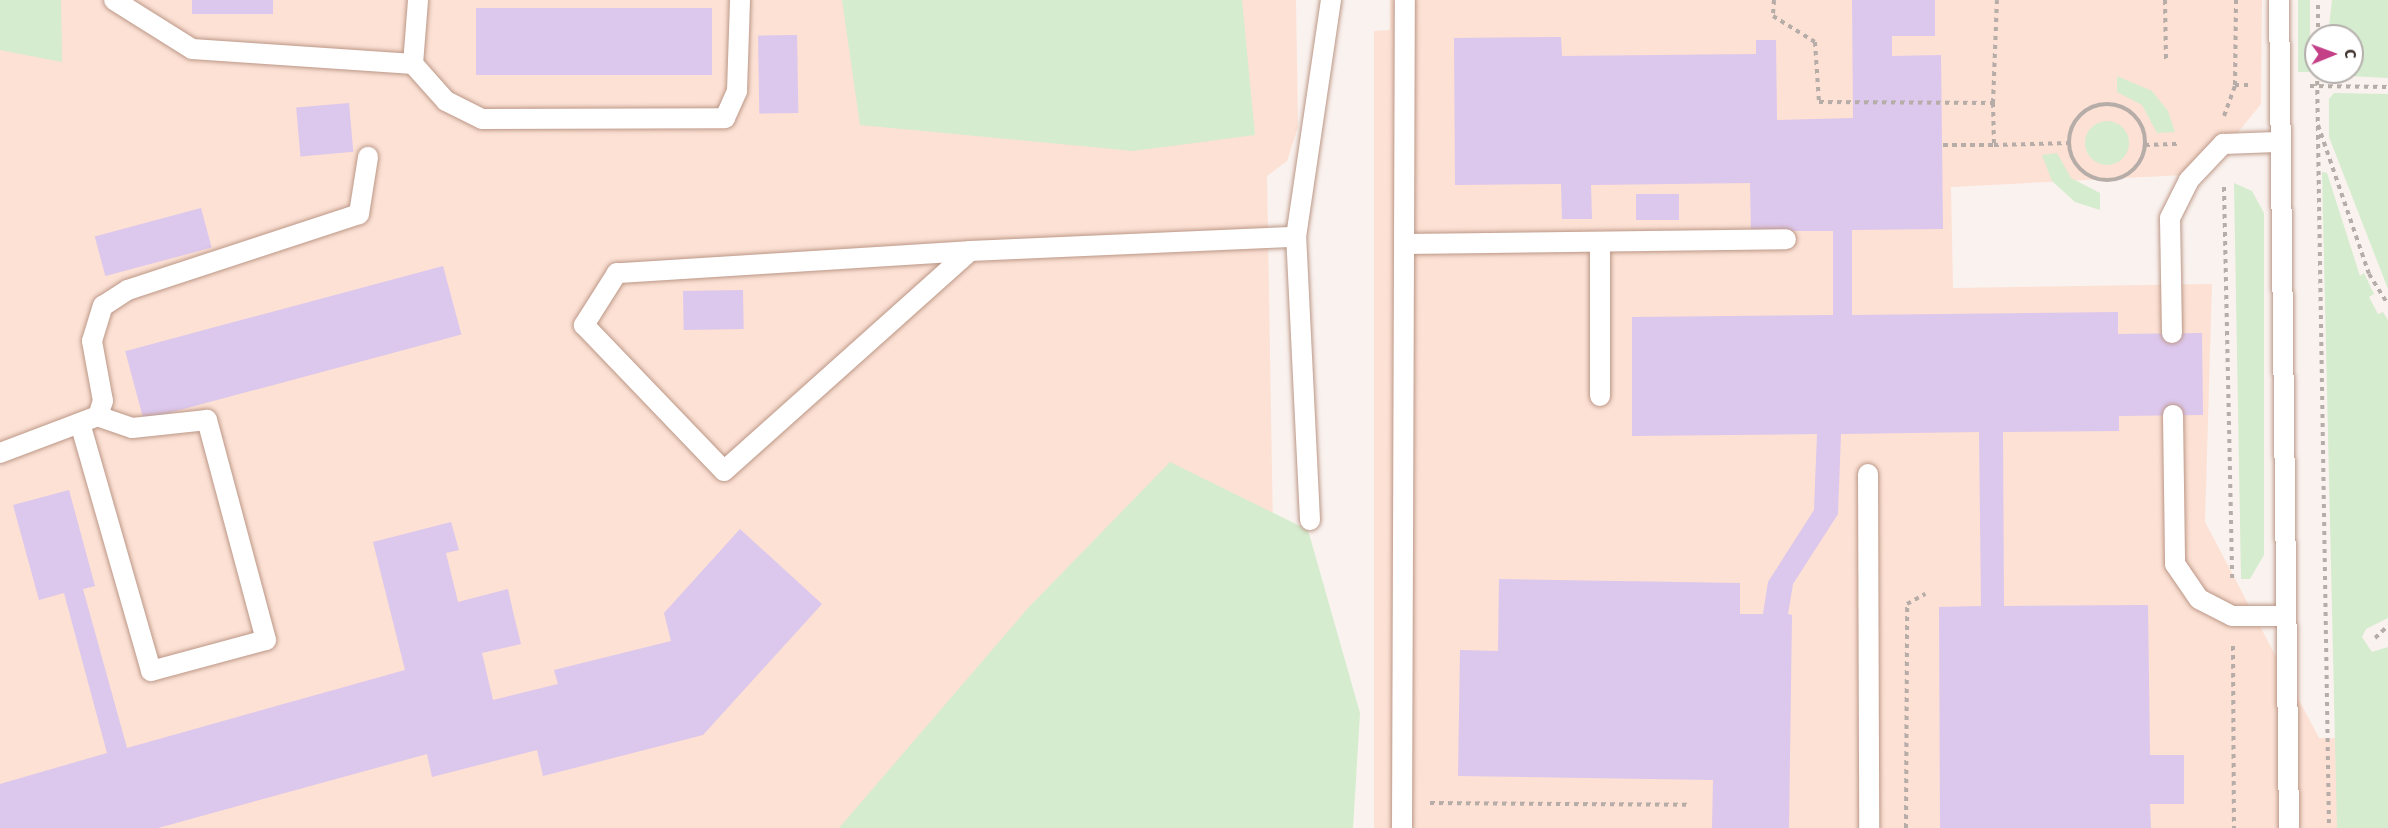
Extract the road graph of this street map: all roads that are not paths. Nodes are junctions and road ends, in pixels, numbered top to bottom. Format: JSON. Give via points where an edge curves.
{"nodes":[{"id":1,"x":114,"y":0,"type":"edge"},
{"id":2,"x":418,"y":0,"type":"edge"},
{"id":3,"x":740,"y":0,"type":"edge"},
{"id":4,"x":1331,"y":0,"type":"edge"},
{"id":5,"x":1405,"y":0,"type":"edge"},
{"id":6,"x":2278,"y":0,"type":"edge"},
{"id":7,"x":139,"y":10,"type":"edge"},
{"id":8,"x":413,"y":64,"type":"junction"},
{"id":9,"x":2277,"y":142,"type":"junction"},
{"id":10,"x":368,"y":157,"type":"dead end"},
{"id":11,"x":1296,"y":237,"type":"junction"},
{"id":12,"x":1786,"y":239,"type":"dead end"},
{"id":13,"x":1600,"y":242,"type":"junction"},
{"id":14,"x":1404,"y":244,"type":"junction"},
{"id":15,"x":970,"y":251,"type":"junction"},
{"id":16,"x":2172,"y":333,"type":"dead end"},
{"id":17,"x":1600,"y":396,"type":"dead end"},
{"id":18,"x":2173,"y":415,"type":"dead end"},
{"id":19,"x":89,"y":419,"type":"junction"},
{"id":20,"x":0,"y":453,"type":"edge"},
{"id":21,"x":1868,"y":474,"type":"dead end"},
{"id":22,"x":1310,"y":520,"type":"dead end"},
{"id":23,"x":2285,"y":616,"type":"junction"},
{"id":24,"x":1402,"y":828,"type":"edge"},
{"id":25,"x":1869,"y":828,"type":"edge"},
{"id":26,"x":2289,"y":828,"type":"edge"}],
"edges":[{"from":1,"to":7,"type":"lane"},
{"from":2,"to":8,"type":"lane"},
{"from":3,"to":8,"type":"lane","via":[[737,91],[725,118],[482,119],[446,101]]},
{"from":4,"to":11,"type":"lane"},
{"from":5,"to":14,"type":"lane"},
{"from":6,"to":9,"type":"lane"},
{"from":7,"to":8,"type":"lane","via":[[192,49]]},
{"from":9,"to":16,"type":"lane","via":[[2223,144],[2189,180],[2170,218]]},
{"from":9,"to":23,"type":"lane"},
{"from":10,"to":19,"type":"lane","via":[[359,214],[128,290],[103,306],[92,341],[103,401]]},
{"from":11,"to":15,"type":"lane"},
{"from":11,"to":22,"type":"lane"},
{"from":12,"to":13,"type":"lane"},
{"from":13,"to":14,"type":"lane"},
{"from":13,"to":17,"type":"lane"},
{"from":14,"to":24,"type":"lane"},
{"from":15,"to":15,"type":"lane","via":[[724,471],[584,325],[617,273]]},
{"from":18,"to":23,"type":"lane","via":[[2175,564],[2199,599],[2232,616]]},
{"from":19,"to":19,"type":"lane","via":[[151,671],[266,640],[207,420],[132,428]]},
{"from":19,"to":20,"type":"lane"},
{"from":21,"to":25,"type":"lane"},
{"from":23,"to":26,"type":"lane"}]}
